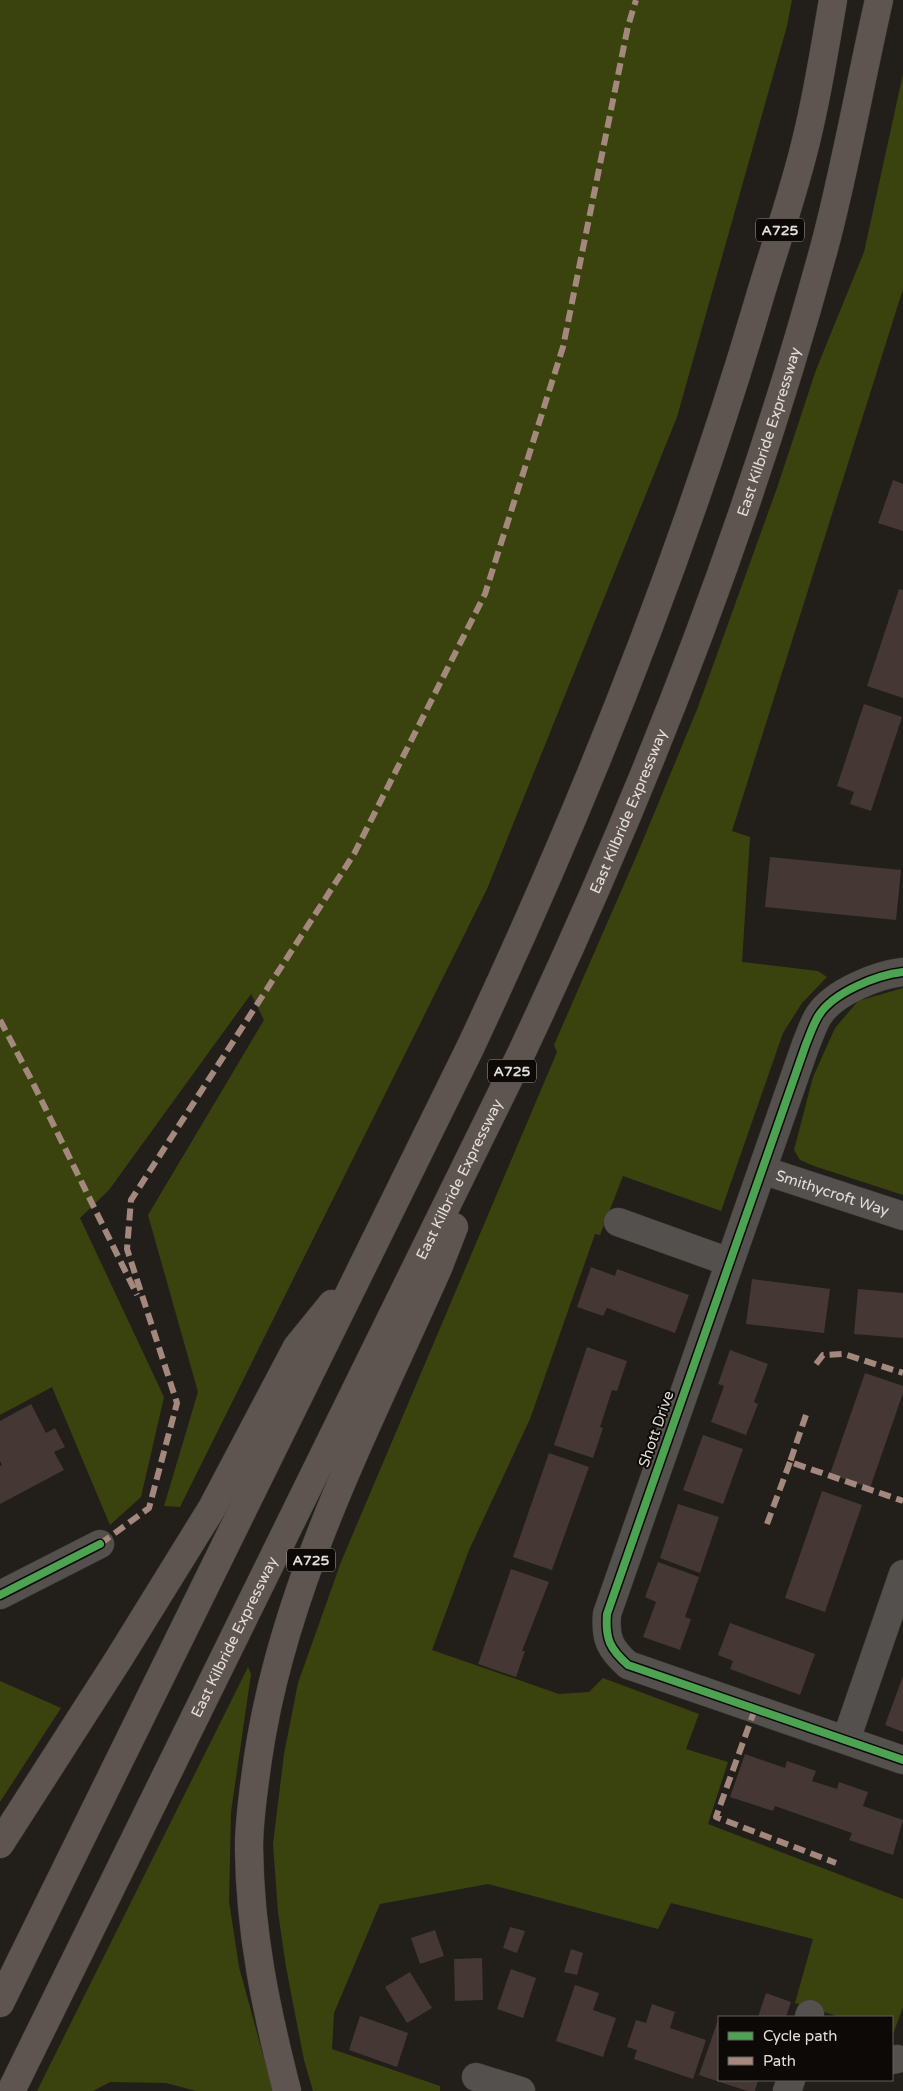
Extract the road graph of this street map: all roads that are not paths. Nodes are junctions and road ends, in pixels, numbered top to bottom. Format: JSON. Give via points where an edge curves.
{"nodes":[{"id":1,"x":833,"y":0,"type":"edge"},
{"id":2,"x":879,"y":0,"type":"edge"},
{"id":3,"x":903,"y":972,"type":"edge"},
{"id":4,"x":518,"y":1060,"type":"junction"},
{"id":5,"x":762,"y":1170,"type":"junction"},
{"id":6,"x":903,"y":1216,"type":"edge"},
{"id":7,"x":618,"y":1222,"type":"dead end"},
{"id":8,"x":729,"y":1262,"type":"junction"},
{"id":9,"x":364,"y":1263,"type":"junction"},
{"id":10,"x":100,"y":1544,"type":"dead end"},
{"id":11,"x":903,"y":1574,"type":"edge"},
{"id":12,"x":0,"y":1595,"type":"edge"},
{"id":13,"x":846,"y":1740,"type":"junction"},
{"id":14,"x":903,"y":1760,"type":"edge"},
{"id":15,"x":0,"y":1844,"type":"edge"},
{"id":16,"x":0,"y":2003,"type":"edge"},
{"id":17,"x":476,"y":2077,"type":"dead end"},
{"id":18,"x":11,"y":2091,"type":"edge"},
{"id":19,"x":287,"y":2091,"type":"edge"},
{"id":20,"x":521,"y":2091,"type":"edge"}],
"edges":[{"from":1,"to":9,"type":"highway","number":"A725","via":[[807,138],[707,465],[634,672],[535,911]]},
{"from":2,"to":4,"type":"highway","name":"East Kilbride Expressway","number":"A725","via":[[825,244],[787,378],[722,573],[676,697],[583,920]]},
{"from":3,"to":5,"type":"street","name":"Shott Drive","via":[[890,973],[845,991],[819,1014]]},
{"from":4,"to":18,"type":"highway","name":"East Kilbride Expressway","number":"A725"},
{"from":4,"to":19,"type":"highway","number":"A725","via":[[438,1268],[318,1541],[277,1658],[253,1788],[249,1846],[257,1958]]},
{"from":5,"to":6,"type":"street","name":"Smithycroft Way"},
{"from":5,"to":8,"type":"street","name":"Shott Drive"},
{"from":7,"to":8,"type":"street"},
{"from":8,"to":13,"type":"street","name":"Shott Drive","via":[[610,1605],[605,1632],[614,1652],[628,1665]]},
{"from":9,"to":15,"type":"highway","number":"A725","via":[[297,1347],[207,1516]]},
{"from":9,"to":16,"type":"highway","number":"A725"},
{"from":10,"to":12,"type":"street"},
{"from":11,"to":13,"type":"street"},
{"from":13,"to":14,"type":"street","name":"Shott Drive"},
{"from":17,"to":20,"type":"street"}]}
